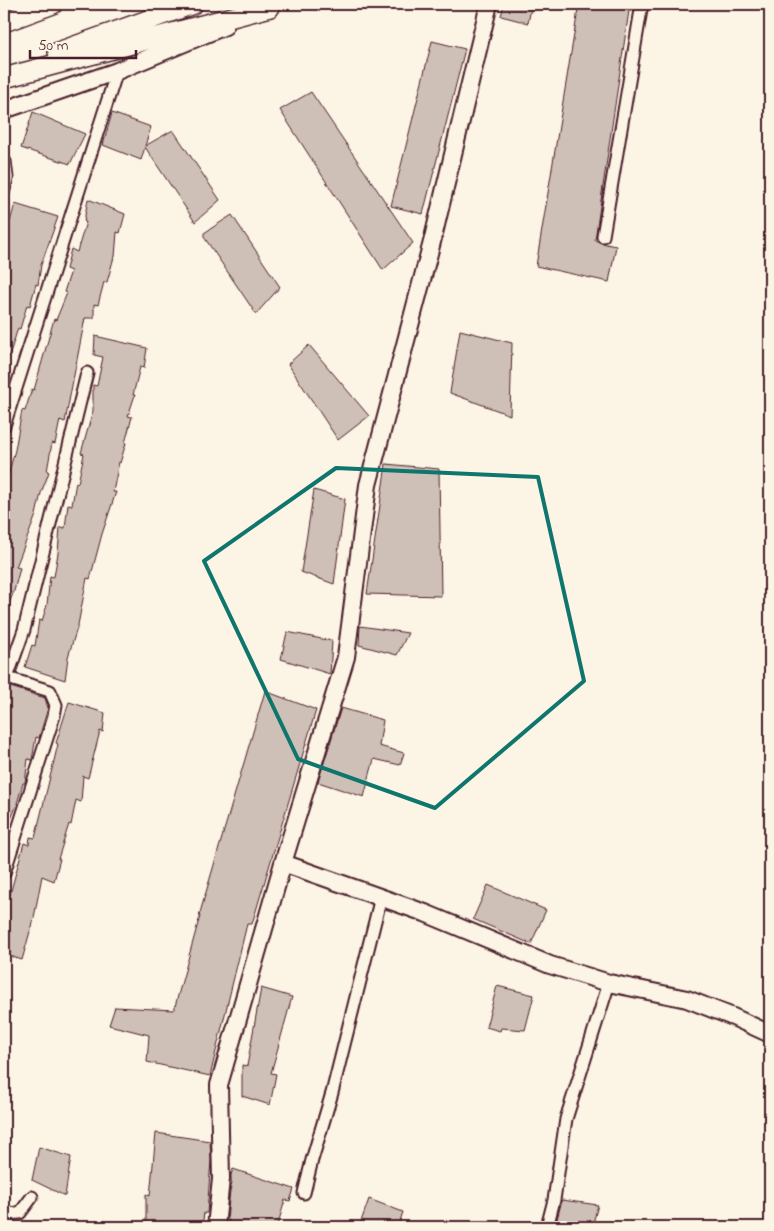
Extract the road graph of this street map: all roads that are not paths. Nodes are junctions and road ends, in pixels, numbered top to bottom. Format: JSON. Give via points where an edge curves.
{"nodes":[{"id":1,"x":54,"y":4,"type":"edge"},
{"id":2,"x":193,"y":4,"type":"edge"},
{"id":3,"x":489,"y":4,"type":"edge"},
{"id":4,"x":642,"y":4,"type":"edge"},
{"id":5,"x":275,"y":5,"type":"edge"},
{"id":6,"x":4,"y":22,"type":"edge"},
{"id":7,"x":117,"y":71,"type":"junction"},
{"id":8,"x":4,"y":72,"type":"edge"},
{"id":9,"x":4,"y":78,"type":"edge"},
{"id":10,"x":4,"y":110,"type":"edge"},
{"id":11,"x":8,"y":161,"type":"dead end"},
{"id":12,"x":4,"y":202,"type":"edge"},
{"id":13,"x":603,"y":236,"type":"dead end"},
{"id":14,"x":87,"y":373,"type":"dead end"},
{"id":15,"x":4,"y":426,"type":"edge"},
{"id":16,"x":6,"y":678,"type":"edge"},
{"id":17,"x":284,"y":863,"type":"junction"},
{"id":18,"x":4,"y":873,"type":"edge"},
{"id":19,"x":381,"y":897,"type":"junction"},
{"id":20,"x":609,"y":983,"type":"junction"},
{"id":21,"x":770,"y":1034,"type":"edge"},
{"id":22,"x":304,"y":1194,"type":"dead end"},
{"id":23,"x":32,"y":1197,"type":"dead end"},
{"id":24,"x":4,"y":1214,"type":"edge"},
{"id":25,"x":216,"y":1227,"type":"edge"},
{"id":26,"x":547,"y":1227,"type":"edge"}],
"edges":[{"from":1,"to":6,"type":"main road"},
{"from":2,"to":8,"type":"main road"},
{"from":3,"to":17,"type":"street","via":[[432,242],[368,485],[346,657]]},
{"from":4,"to":13,"type":"street"},
{"from":5,"to":7,"type":"street"},
{"from":5,"to":9,"type":"main road"},
{"from":7,"to":10,"type":"street"},
{"from":7,"to":15,"type":"street"},
{"from":11,"to":12,"type":"lane","via":[[10,178]]},
{"from":14,"to":16,"type":"street","via":[[24,630]]},
{"from":16,"to":18,"type":"street","via":[[50,691],[56,705]]},
{"from":17,"to":19,"type":"street"},
{"from":17,"to":25,"type":"street","via":[[219,1085],[221,1179]]},
{"from":19,"to":20,"type":"street","via":[[550,966]]},
{"from":19,"to":22,"type":"street"},
{"from":20,"to":21,"type":"street","via":[[687,999]]},
{"from":20,"to":26,"type":"street","via":[[566,1118]]},
{"from":23,"to":24,"type":"street","via":[[20,1213]]}]}
